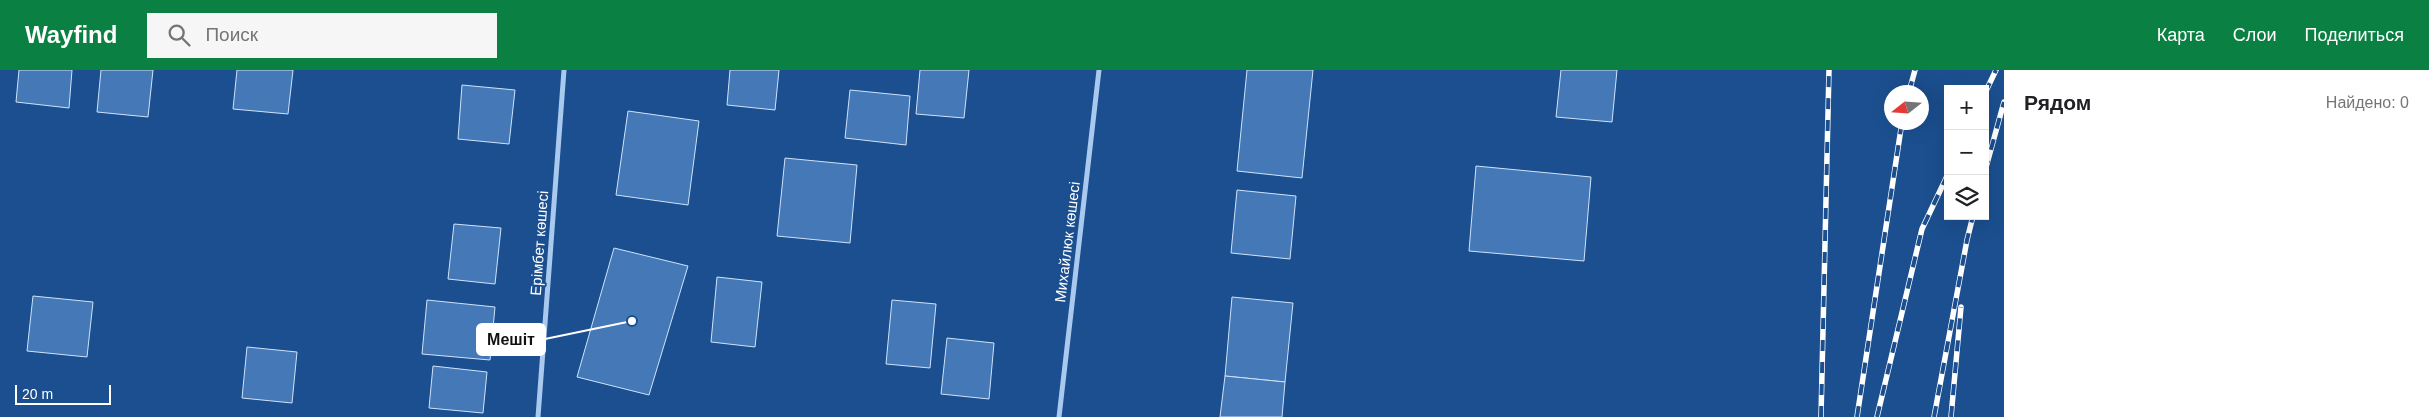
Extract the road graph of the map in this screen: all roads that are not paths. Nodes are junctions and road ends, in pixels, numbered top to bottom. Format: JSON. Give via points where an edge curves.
{"nodes":[{"id":1,"x":564,"y":70,"type":"edge"},
{"id":2,"x":1099,"y":70,"type":"edge"},
{"id":3,"x":538,"y":417,"type":"edge"},
{"id":4,"x":1059,"y":417,"type":"edge"}],
"edges":[{"from":1,"to":3,"type":"street","name":"Ерімбет көшесі"},
{"from":2,"to":4,"type":"street","name":"Михайлюк көшесі"}]}
